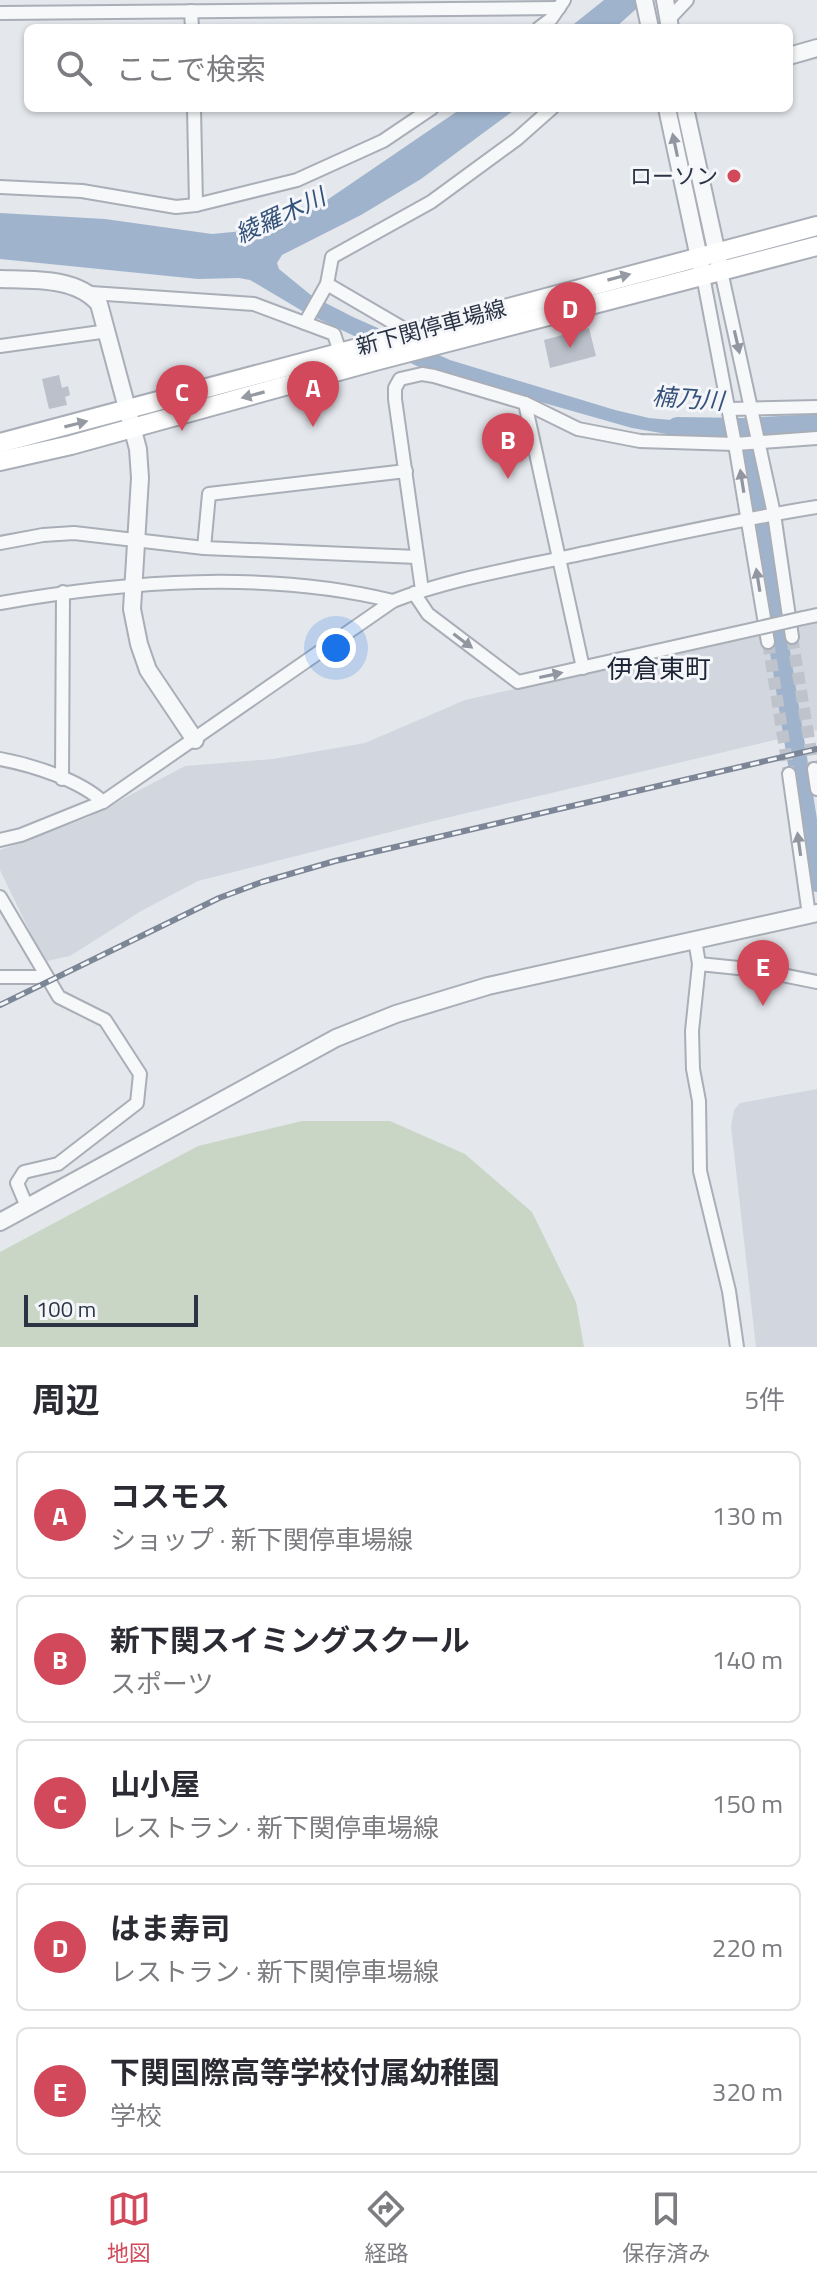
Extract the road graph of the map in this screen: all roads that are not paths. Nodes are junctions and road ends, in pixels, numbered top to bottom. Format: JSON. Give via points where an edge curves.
{"nodes":[{"id":1,"x":644,"y":0,"type":"edge"},
{"id":2,"x":687,"y":0,"type":"edge"},
{"id":3,"x":665,"y":1,"type":"edge"},
{"id":4,"x":561,"y":4,"type":"edge"},
{"id":5,"x":191,"y":11,"type":"junction"},
{"id":6,"x":0,"y":13,"type":"edge"},
{"id":7,"x":192,"y":24,"type":"edge"},
{"id":8,"x":544,"y":24,"type":"edge"},
{"id":9,"x":649,"y":24,"type":"edge"},
{"id":10,"x":669,"y":24,"type":"edge"},
{"id":11,"x":817,"y":48,"type":"edge"},
{"id":12,"x":793,"y":55,"type":"edge"},
{"id":13,"x":194,"y":112,"type":"edge"},
{"id":14,"x":426,"y":112,"type":"edge"},
{"id":15,"x":547,"y":112,"type":"edge"},
{"id":16,"x":668,"y":112,"type":"edge"},
{"id":17,"x":686,"y":112,"type":"edge"},
{"id":18,"x":0,"y":187,"type":"edge"},
{"id":19,"x":196,"y":205,"type":"junction"},
{"id":20,"x":817,"y":226,"type":"edge"},
{"id":21,"x":817,"y":246,"type":"edge"},
{"id":22,"x":708,"y":254,"type":"junction"},
{"id":23,"x":712,"y":274,"type":"junction"},
{"id":24,"x":0,"y":279,"type":"edge"},
{"id":25,"x":325,"y":287,"type":"junction"},
{"id":26,"x":91,"y":293,"type":"junction"},
{"id":27,"x":306,"y":320,"type":"junction"},
{"id":28,"x":108,"y":331,"type":"junction"},
{"id":29,"x":410,"y":334,"type":"junction"},
{"id":30,"x":0,"y":346,"type":"edge"},
{"id":31,"x":340,"y":352,"type":"junction"},
{"id":32,"x":378,"y":360,"type":"junction"},
{"id":33,"x":400,"y":379,"type":"junction"},
{"id":34,"x":525,"y":403,"type":"junction"},
{"id":35,"x":817,"y":407,"type":"edge"},
{"id":36,"x":752,"y":410,"type":"junction"},
{"id":37,"x":729,"y":411,"type":"junction"},
{"id":38,"x":131,"y":419,"type":"junction"},
{"id":39,"x":817,"y":438,"type":"edge"},
{"id":40,"x":757,"y":441,"type":"junction"},
{"id":41,"x":736,"y":442,"type":"junction"},
{"id":42,"x":0,"y":443,"type":"edge"},
{"id":43,"x":0,"y":461,"type":"edge"},
{"id":44,"x":406,"y":471,"type":"junction"},
{"id":45,"x":817,"y":507,"type":"edge"},
{"id":46,"x":760,"y":516,"type":"junction"},
{"id":47,"x":137,"y":538,"type":"junction"},
{"id":48,"x":0,"y":543,"type":"edge"},
{"id":49,"x":204,"y":548,"type":"junction"},
{"id":50,"x":417,"y":557,"type":"junction"},
{"id":51,"x":559,"y":559,"type":"junction"},
{"id":52,"x":132,"y":585,"type":"junction"},
{"id":53,"x":418,"y":591,"type":"junction"},
{"id":54,"x":63,"y":592,"type":"junction"},
{"id":55,"x":393,"y":601,"type":"junction"},
{"id":56,"x":0,"y":603,"type":"edge"},
{"id":57,"x":817,"y":615,"type":"edge"},
{"id":58,"x":792,"y":637,"type":"tunnel mouth"},
{"id":59,"x":768,"y":642,"type":"tunnel mouth"},
{"id":60,"x":583,"y":668,"type":"junction"},
{"id":61,"x":195,"y":740,"type":"junction"},
{"id":62,"x":0,"y":759,"type":"edge"},
{"id":63,"x":814,"y":769,"type":"dead end"},
{"id":64,"x":789,"y":774,"type":"tunnel mouth"},
{"id":65,"x":62,"y":779,"type":"junction"},
{"id":66,"x":817,"y":789,"type":"edge"},
{"id":67,"x":103,"y":802,"type":"junction"},
{"id":68,"x":0,"y":840,"type":"edge"},
{"id":69,"x":0,"y":897,"type":"edge"},
{"id":70,"x":813,"y":914,"type":"edge"},
{"id":71,"x":695,"y":940,"type":"junction"},
{"id":72,"x":699,"y":964,"type":"junction"},
{"id":73,"x":0,"y":977,"type":"edge"},
{"id":74,"x":45,"y":977,"type":"junction"},
{"id":75,"x":817,"y":982,"type":"edge"},
{"id":76,"x":27,"y":1207,"type":"junction"},
{"id":77,"x":0,"y":1222,"type":"edge"},
{"id":78,"x":737,"y":1347,"type":"edge"}],
"edges":[{"from":1,"to":9,"type":"street"},
{"from":2,"to":10,"type":"street"},
{"from":3,"to":10,"type":"street"},
{"from":4,"to":5,"type":"street"},
{"from":4,"to":8,"type":"street"},
{"from":5,"to":6,"type":"street"},
{"from":5,"to":7,"type":"street"},
{"from":11,"to":12,"type":"street"},
{"from":13,"to":19,"type":"street"},
{"from":14,"to":19,"type":"street","via":[[383,141],[297,180]]},
{"from":15,"to":25,"type":"street","via":[[431,202],[332,257]]},
{"from":22,"to":16,"type":"street","one_way":true},
{"from":17,"to":22,"type":"street"},
{"from":18,"to":19,"type":"street"},
{"from":20,"to":22,"type":"main road","name":"新下関停車場線"},
{"from":21,"to":23,"type":"main road","name":"新下関停車場線"},
{"from":22,"to":23,"type":"street"},
{"from":29,"to":22,"type":"main road","name":"新下関停車場線","one_way":true},
{"from":23,"to":32,"type":"main road","name":"新下関停車場線"},
{"from":23,"to":36,"type":"street","one_way":true},
{"from":23,"to":37,"type":"street"},
{"from":24,"to":26,"type":"street"},
{"from":25,"to":27,"type":"street"},
{"from":25,"to":29,"type":"street"},
{"from":26,"to":27,"type":"street","via":[[254,304]]},
{"from":26,"to":28,"type":"street"},
{"from":27,"to":31,"type":"street","via":[[334,334]]},
{"from":28,"to":30,"type":"street"},
{"from":28,"to":38,"type":"street"},
{"from":29,"to":31,"type":"main road","name":"新下関停車場線"},
{"from":31,"to":38,"type":"main road","name":"新下関停車場線"},
{"from":32,"to":33,"type":"street"},
{"from":32,"to":38,"type":"main road","name":"新下関停車場線","one_way":true},
{"from":33,"to":34,"type":"street","via":[[434,376]]},
{"from":33,"to":44,"type":"street","via":[[395,399]]},
{"from":34,"to":41,"type":"street","via":[[578,429],[640,441]]},
{"from":34,"to":51,"type":"street"},
{"from":35,"to":36,"type":"street"},
{"from":36,"to":37,"type":"street"},
{"from":36,"to":40,"type":"street"},
{"from":37,"to":41,"type":"street"},
{"from":42,"to":38,"type":"main road","name":"新下関停車場線","one_way":true},
{"from":38,"to":43,"type":"main road","name":"新下関停車場線"},
{"from":38,"to":47,"type":"street","via":[[140,478]]},
{"from":39,"to":40,"type":"street"},
{"from":40,"to":41,"type":"street"},
{"from":40,"to":46,"type":"street"},
{"from":46,"to":41,"type":"street","one_way":true},
{"from":44,"to":49,"type":"street","via":[[209,494]]},
{"from":44,"to":50,"type":"street"},
{"from":45,"to":46,"type":"street"},
{"from":46,"to":51,"type":"street"},
{"from":46,"to":58,"type":"street"},
{"from":59,"to":46,"type":"street","one_way":true},
{"from":47,"to":48,"type":"street","via":[[74,533]]},
{"from":47,"to":49,"type":"street"},
{"from":47,"to":52,"type":"street"},
{"from":49,"to":50,"type":"street"},
{"from":50,"to":53,"type":"street"},
{"from":51,"to":53,"type":"street"},
{"from":51,"to":60,"type":"street"},
{"from":52,"to":54,"type":"street"},
{"from":52,"to":55,"type":"street","via":[[292,585]]},
{"from":52,"to":61,"type":"street","via":[[132,609],[148,670]]},
{"from":53,"to":55,"type":"street"},
{"from":53,"to":60,"type":"street","one_way":true,"via":[[428,614],[518,682]]},
{"from":54,"to":56,"type":"street"},
{"from":54,"to":65,"type":"street"},
{"from":55,"to":61,"type":"street"},
{"from":57,"to":60,"type":"street","bridge":true},
{"from":61,"to":67,"type":"street"},
{"from":62,"to":65,"type":"street"},
{"from":63,"to":66,"type":"street"},
{"from":70,"to":64,"type":"street","one_way":true},
{"from":65,"to":67,"type":"street"},
{"from":67,"to":68,"type":"street"},
{"from":69,"to":74,"type":"street"},
{"from":70,"to":71,"type":"street"},
{"from":71,"to":72,"type":"street"},
{"from":71,"to":76,"type":"street","via":[[488,986],[348,1033]]},
{"from":72,"to":75,"type":"street"},
{"from":72,"to":78,"type":"street","via":[[692,1031],[700,1171]]},
{"from":73,"to":74,"type":"street"},
{"from":74,"to":76,"type":"street","via":[[59,997],[105,1020],[140,1074],[137,1103],[58,1164],[24,1172],[17,1183]]},
{"from":76,"to":77,"type":"street"}]}
